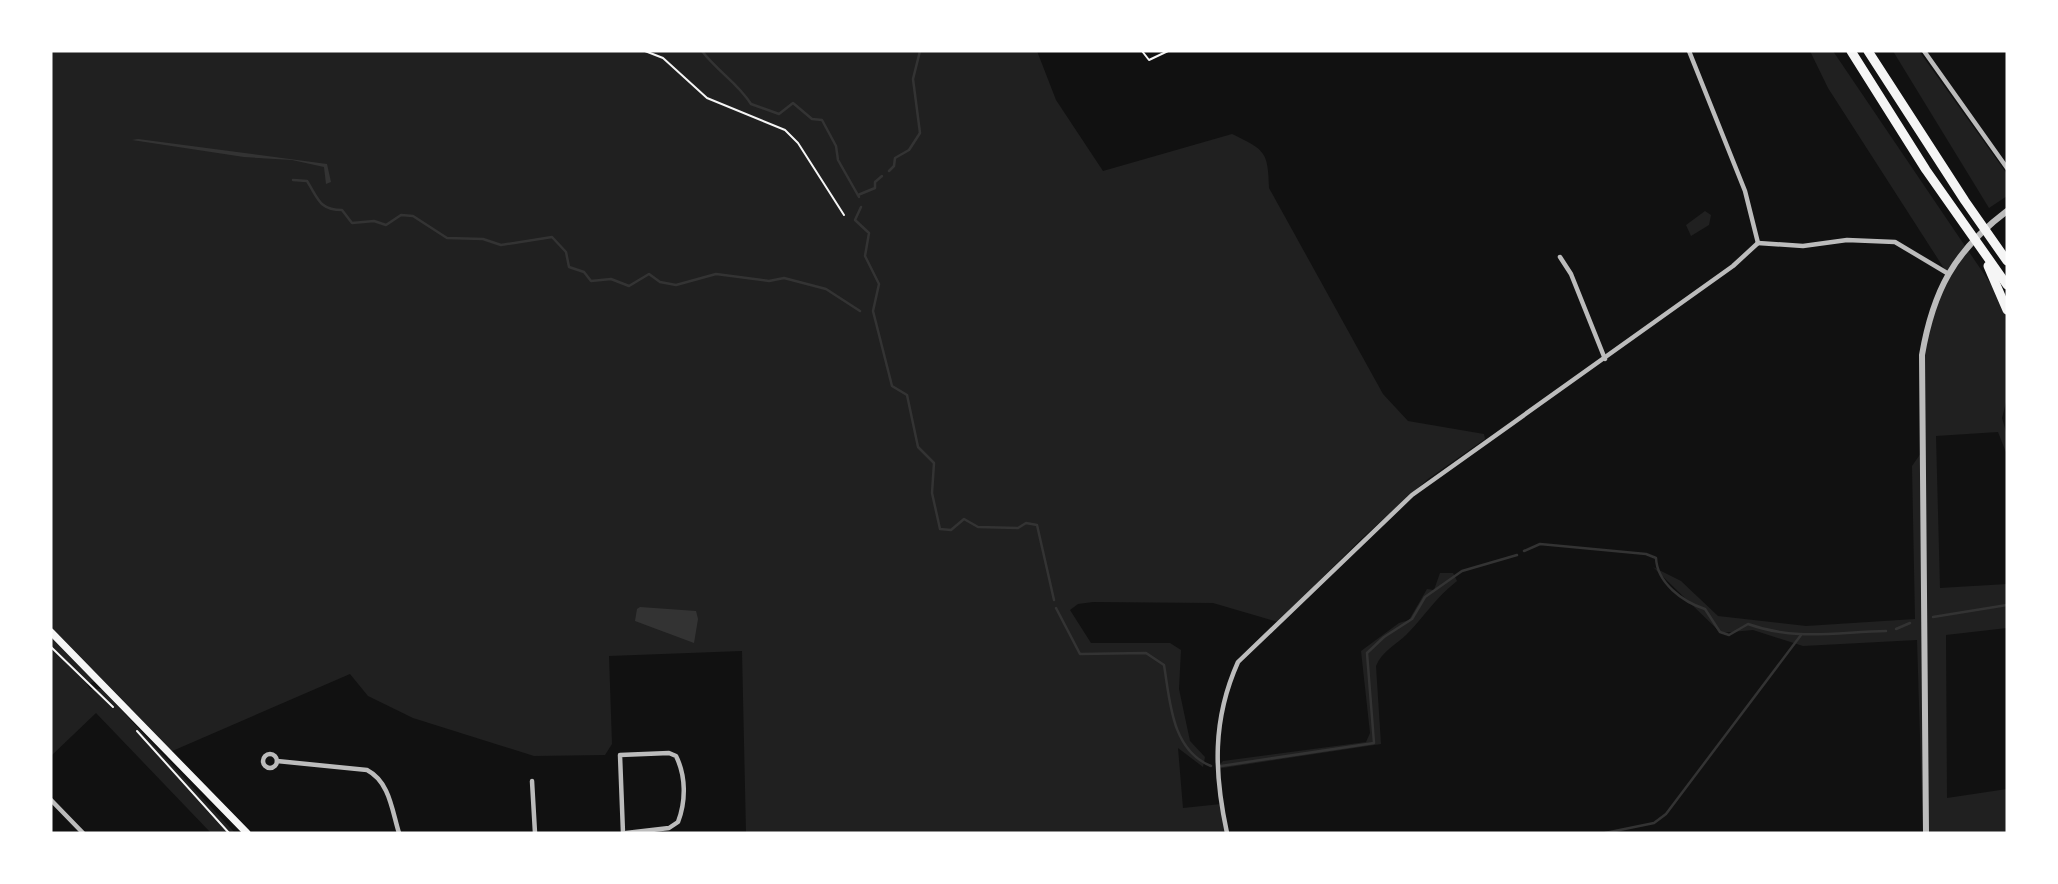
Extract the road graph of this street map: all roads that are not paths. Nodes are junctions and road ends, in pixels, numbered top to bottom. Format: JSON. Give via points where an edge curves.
{"nodes":[{"id":1,"x":1689,"y":51,"type":"edge"},
{"id":2,"x":1851,"y":51,"type":"edge"},
{"id":3,"x":1868,"y":51,"type":"edge"},
{"id":4,"x":1924,"y":51,"type":"edge"},
{"id":5,"x":2007,"y":169,"type":"edge"},
{"id":6,"x":2006,"y":212,"type":"edge"},
{"id":7,"x":1758,"y":243,"type":"junction"},
{"id":8,"x":1984,"y":254,"type":"junction"},
{"id":9,"x":1560,"y":257,"type":"dead end"},
{"id":10,"x":2007,"y":261,"type":"edge"},
{"id":11,"x":1947,"y":273,"type":"junction"},
{"id":12,"x":2007,"y":285,"type":"edge"},
{"id":13,"x":2007,"y":310,"type":"edge"},
{"id":14,"x":1605,"y":359,"type":"junction"},
{"id":15,"x":51,"y":632,"type":"edge"},
{"id":16,"x":277,"y":761,"type":"dead end"},
{"id":17,"x":533,"y":781,"type":"dead end"},
{"id":18,"x":51,"y":800,"type":"edge"},
{"id":19,"x":83,"y":833,"type":"edge"},
{"id":20,"x":247,"y":833,"type":"edge"},
{"id":21,"x":399,"y":833,"type":"edge"},
{"id":22,"x":535,"y":833,"type":"edge"},
{"id":23,"x":625,"y":833,"type":"edge"},
{"id":24,"x":1227,"y":833,"type":"edge"},
{"id":25,"x":1926,"y":833,"type":"edge"}],
"edges":[{"from":1,"to":7,"type":"street","via":[[1745,191]]},
{"from":2,"to":8,"type":"highway"},
{"from":3,"to":10,"type":"highway"},
{"from":4,"to":5,"type":"street"},
{"from":6,"to":11,"type":"street"},
{"from":7,"to":11,"type":"street","via":[[1803,246],[1888,240]]},
{"from":7,"to":14,"type":"street"},
{"from":8,"to":12,"type":"highway"},
{"from":8,"to":13,"type":"highway"},
{"from":9,"to":14,"type":"street"},
{"from":11,"to":25,"type":"street","via":[[1927,329],[1921,388]]},
{"from":14,"to":24,"type":"street","via":[[1412,495],[1238,663],[1228,686],[1216,758]]},
{"from":15,"to":20,"type":"main road"},
{"from":16,"to":21,"type":"street","via":[[367,770],[376,775],[385,787]]},
{"from":17,"to":22,"type":"street"},
{"from":18,"to":19,"type":"street"},
{"from":23,"to":23,"type":"street","via":[[669,828],[678,822],[684,802],[676,756],[620,755]]}]}
